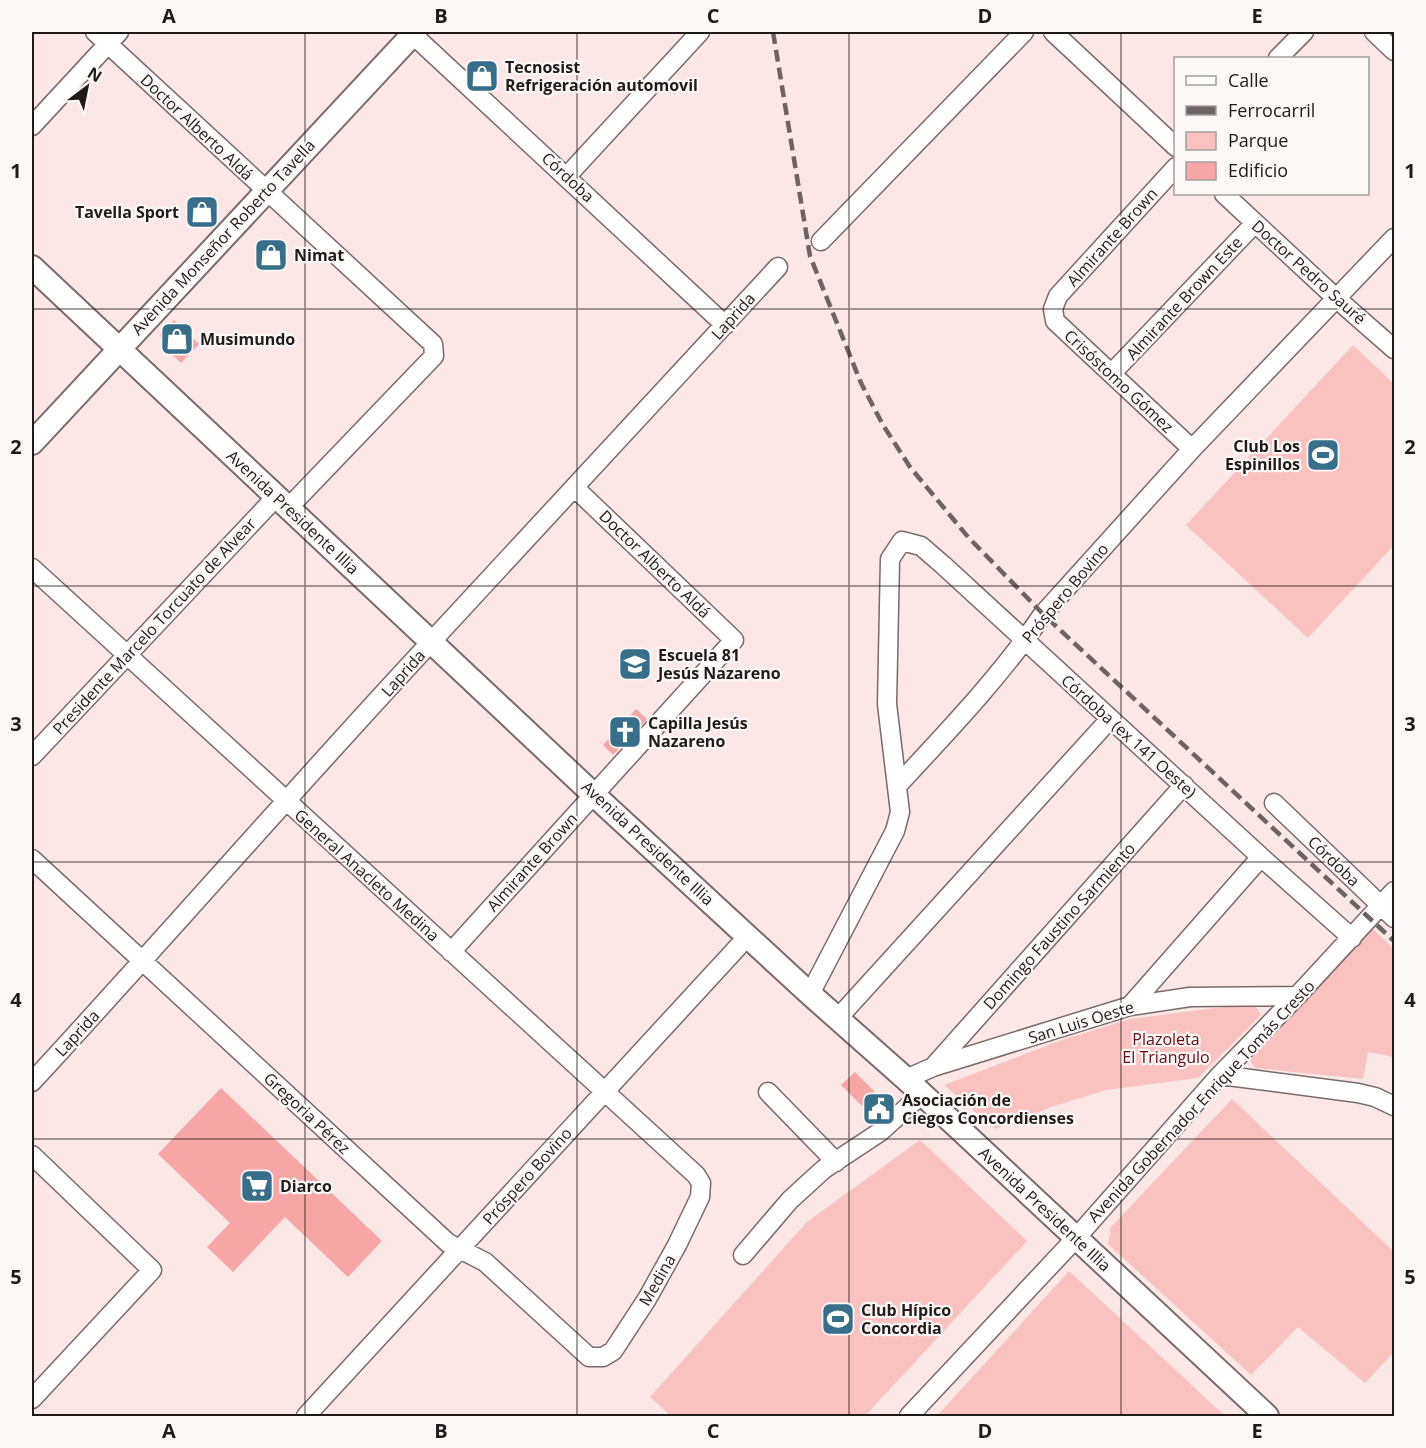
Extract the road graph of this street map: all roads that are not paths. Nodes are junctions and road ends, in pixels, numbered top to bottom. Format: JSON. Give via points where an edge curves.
{"nodes":[{"id":1,"x":412,"y":32,"type":"edge"},
{"id":2,"x":700,"y":32,"type":"edge"},
{"id":3,"x":1024,"y":32,"type":"edge"},
{"id":4,"x":1053,"y":32,"type":"edge"},
{"id":5,"x":1304,"y":32,"type":"edge"},
{"id":6,"x":1374,"y":32,"type":"edge"},
{"id":7,"x":108,"y":36,"type":"edge"},
{"id":8,"x":1395,"y":51,"type":"edge"},
{"id":9,"x":1279,"y":57,"type":"edge"},
{"id":10,"x":32,"y":126,"type":"edge"},
{"id":11,"x":1174,"y":145,"type":"edge"},
{"id":12,"x":1174,"y":169,"type":"edge"},
{"id":13,"x":567,"y":176,"type":"junction"},
{"id":14,"x":266,"y":191,"type":"junction"},
{"id":15,"x":1225,"y":195,"type":"edge"},
{"id":16,"x":1255,"y":223,"type":"junction"},
{"id":17,"x":1395,"y":238,"type":"edge"},
{"id":18,"x":822,"y":241,"type":"dead end"},
{"id":19,"x":32,"y":267,"type":"edge"},
{"id":20,"x":778,"y":267,"type":"dead end"},
{"id":21,"x":1337,"y":299,"type":"junction"},
{"id":22,"x":1053,"y":309,"type":"joint"},
{"id":23,"x":725,"y":325,"type":"junction"},
{"id":24,"x":433,"y":344,"type":"joint"},
{"id":25,"x":119,"y":349,"type":"junction"},
{"id":26,"x":1395,"y":349,"type":"edge"},
{"id":27,"x":1112,"y":373,"type":"junction"},
{"id":28,"x":32,"y":443,"type":"edge"},
{"id":29,"x":1192,"y":449,"type":"junction"},
{"id":30,"x":575,"y":488,"type":"junction"},
{"id":31,"x":283,"y":502,"type":"junction"},
{"id":32,"x":32,"y":568,"type":"edge"},
{"id":33,"x":734,"y":640,"type":"joint"},
{"id":34,"x":1025,"y":640,"type":"junction"},
{"id":35,"x":431,"y":642,"type":"junction"},
{"id":36,"x":125,"y":655,"type":"junction"},
{"id":37,"x":1110,"y":719,"type":"junction"},
{"id":38,"x":32,"y":756,"type":"edge"},
{"id":39,"x":897,"y":786,"type":"junction"},
{"id":40,"x":1184,"y":786,"type":"junction"},
{"id":41,"x":593,"y":794,"type":"junction"},
{"id":42,"x":285,"y":802,"type":"junction"},
{"id":43,"x":1274,"y":803,"type":"dead end"},
{"id":44,"x":1261,"y":857,"type":"junction"},
{"id":45,"x":32,"y":859,"type":"edge"},
{"id":46,"x":1395,"y":891,"type":"edge"},
{"id":47,"x":1388,"y":912,"type":"edge"},
{"id":48,"x":748,"y":936,"type":"junction"},
{"id":49,"x":1352,"y":938,"type":"junction"},
{"id":50,"x":451,"y":952,"type":"junction"},
{"id":51,"x":143,"y":962,"type":"junction"},
{"id":52,"x":810,"y":994,"type":"junction"},
{"id":53,"x":1297,"y":996,"type":"junction"},
{"id":54,"x":1130,"y":1006,"type":"junction"},
{"id":55,"x":838,"y":1018,"type":"junction"},
{"id":56,"x":933,"y":1068,"type":"junction"},
{"id":57,"x":1220,"y":1075,"type":"junction"},
{"id":58,"x":32,"y":1082,"type":"edge"},
{"id":59,"x":914,"y":1086,"type":"junction"},
{"id":60,"x":604,"y":1092,"type":"junction"},
{"id":61,"x":768,"y":1092,"type":"dead end"},
{"id":62,"x":1395,"y":1106,"type":"edge"},
{"id":63,"x":32,"y":1155,"type":"edge"},
{"id":64,"x":836,"y":1162,"type":"junction"},
{"id":65,"x":701,"y":1183,"type":"joint"},
{"id":66,"x":1076,"y":1238,"type":"junction"},
{"id":67,"x":460,"y":1249,"type":"junction"},
{"id":68,"x":743,"y":1255,"type":"dead end"},
{"id":69,"x":589,"y":1357,"type":"joint"},
{"id":70,"x":32,"y":1399,"type":"edge"},
{"id":71,"x":306,"y":1416,"type":"edge"},
{"id":72,"x":909,"y":1416,"type":"edge"},
{"id":73,"x":1267,"y":1416,"type":"edge"}],
"edges":[{"from":1,"to":13,"type":"street","name":"Córdoba"},
{"from":1,"to":14,"type":"main road","name":"Avenida Monseñor Roberto Tavella"},
{"from":2,"to":13,"type":"street"},
{"from":3,"to":18,"type":"street"},
{"from":4,"to":11,"type":"street"},
{"from":5,"to":9,"type":"street"},
{"from":6,"to":8,"type":"street"},
{"from":7,"to":10,"type":"street"},
{"from":7,"to":14,"type":"street","name":"Doctor Alberto Aldá"},
{"from":12,"to":22,"type":"street","name":"Almirante Brown","via":[[1058,296]]},
{"from":13,"to":23,"type":"street","name":"Córdoba"},
{"from":14,"to":24,"type":"street","name":"Doctor Alberto Aldá"},
{"from":14,"to":25,"type":"main road","name":"Avenida Monseñor Roberto Tavella"},
{"from":15,"to":16,"type":"street","name":"Doctor Pedro Sauré"},
{"from":16,"to":21,"type":"street","name":"Doctor Pedro Sauré"},
{"from":16,"to":27,"type":"street","name":"Almirante Brown Este"},
{"from":17,"to":21,"type":"street","name":"Próspero Bovino"},
{"from":19,"to":25,"type":"main road","name":"Avenida Presidente Illia"},
{"from":20,"to":23,"type":"street","name":"Laprida"},
{"from":21,"to":26,"type":"street","name":"Doctor Pedro Sauré"},
{"from":21,"to":29,"type":"street","name":"Próspero Bovino"},
{"from":22,"to":27,"type":"street","name":"Crisóstomo Gómez","via":[[1055,321]]},
{"from":23,"to":30,"type":"street","name":"Laprida"},
{"from":24,"to":31,"type":"street","name":"Presidente Marcelo Torcuato de Alvear","via":[[434,356]]},
{"from":25,"to":28,"type":"main road","name":"Avenida Monseñor Roberto Tavella"},
{"from":25,"to":31,"type":"main road","name":"Avenida Presidente Illia"},
{"from":27,"to":29,"type":"street","name":"Crisóstomo Gómez"},
{"from":29,"to":34,"type":"street","name":"Próspero Bovino","via":[[1043,614]]},
{"from":30,"to":33,"type":"street","name":"Doctor Alberto Aldá"},
{"from":30,"to":35,"type":"street","name":"Laprida"},
{"from":31,"to":35,"type":"main road","name":"Avenida Presidente Illia"},
{"from":31,"to":36,"type":"street","name":"Presidente Marcelo Torcuato de Alvear"},
{"from":32,"to":36,"type":"street","name":"General Anacleto Medina"},
{"from":33,"to":41,"type":"street","name":"Almirante Brown"},
{"from":34,"to":37,"type":"street","name":"Córdoba (ex 141 Oeste)"},
{"from":34,"to":39,"type":"street","name":"Próspero Bovino"},
{"from":34,"to":39,"type":"street","name":"Córdoba (ex 141 Oeste)","via":[[921,546],[902,541],[890,560],[887,704]]},
{"from":35,"to":41,"type":"main road","name":"Avenida Presidente Illia"},
{"from":35,"to":42,"type":"street","name":"Laprida"},
{"from":36,"to":38,"type":"street","name":"Presidente Marcelo Torcuato de Alvear"},
{"from":36,"to":42,"type":"street","name":"General Anacleto Medina"},
{"from":37,"to":40,"type":"street","name":"Córdoba (ex 141 Oeste)"},
{"from":37,"to":55,"type":"street"},
{"from":39,"to":52,"type":"street","via":[[900,812],[896,831]]},
{"from":40,"to":44,"type":"street","name":"Córdoba (ex 141 Oeste)"},
{"from":40,"to":56,"type":"street","name":"Domingo Faustino Sarmiento"},
{"from":41,"to":48,"type":"main road","name":"Avenida Presidente Illia"},
{"from":41,"to":50,"type":"street","name":"Almirante Brown"},
{"from":42,"to":50,"type":"street","name":"General Anacleto Medina"},
{"from":42,"to":51,"type":"street","name":"Laprida"},
{"from":43,"to":47,"type":"street","name":"Córdoba"},
{"from":44,"to":49,"type":"street","name":"Córdoba (ex 141 Oeste)"},
{"from":44,"to":54,"type":"street"},
{"from":45,"to":51,"type":"street","name":"Gregoria Pérez"},
{"from":46,"to":47,"type":"street","name":"Avenida Gobernador Enrique Tomás Cresto"},
{"from":47,"to":49,"type":"street","name":"Avenida Gobernador Enrique Tomás Cresto"},
{"from":48,"to":52,"type":"main road","name":"Avenida Presidente Illia"},
{"from":48,"to":60,"type":"street","name":"Próspero Bovino"},
{"from":49,"to":53,"type":"street","name":"Avenida Gobernador Enrique Tomás Cresto"},
{"from":50,"to":60,"type":"street","name":"General Anacleto Medina"},
{"from":51,"to":58,"type":"street","name":"Laprida"},
{"from":51,"to":67,"type":"street","name":"Gregoria Pérez","via":[[448,1243]]},
{"from":52,"to":55,"type":"main road","name":"Avenida Presidente Illia"},
{"from":53,"to":54,"type":"street","name":"San Luis Oeste","via":[[1190,997]]},
{"from":53,"to":57,"type":"street","name":"Avenida Gobernador Enrique Tomás Cresto"},
{"from":54,"to":56,"type":"street","name":"San Luis Oeste"},
{"from":55,"to":59,"type":"main road","name":"Avenida Presidente Illia"},
{"from":56,"to":59,"type":"street","name":"San Luis Oeste"},
{"from":57,"to":62,"type":"street","via":[[1358,1093]]},
{"from":57,"to":66,"type":"street","name":"Avenida Gobernador Enrique Tomás Cresto"},
{"from":59,"to":64,"type":"street","name":"San Luis Oeste","via":[[880,1131]]},
{"from":59,"to":66,"type":"main road","name":"Avenida Presidente Illia"},
{"from":60,"to":65,"type":"street","name":"General Anacleto Medina"},
{"from":60,"to":67,"type":"street","name":"Próspero Bovino"},
{"from":61,"to":64,"type":"street"},
{"from":63,"to":70,"type":"street","via":[[152,1270]]},
{"from":64,"to":68,"type":"street","name":"San Luis Oeste","via":[[790,1200]]},
{"from":65,"to":69,"type":"street","name":"Medina","via":[[700,1197],[677,1245],[625,1333],[613,1351],[603,1357]]},
{"from":66,"to":72,"type":"street","name":"Avenida Gobernador Enrique Tomás Cresto"},
{"from":66,"to":73,"type":"main road","name":"Avenida Presidente Illia"},
{"from":67,"to":69,"type":"street","name":"Gregoria Pérez","via":[[485,1262]]},
{"from":67,"to":71,"type":"street","name":"Próspero Bovino"}]}
